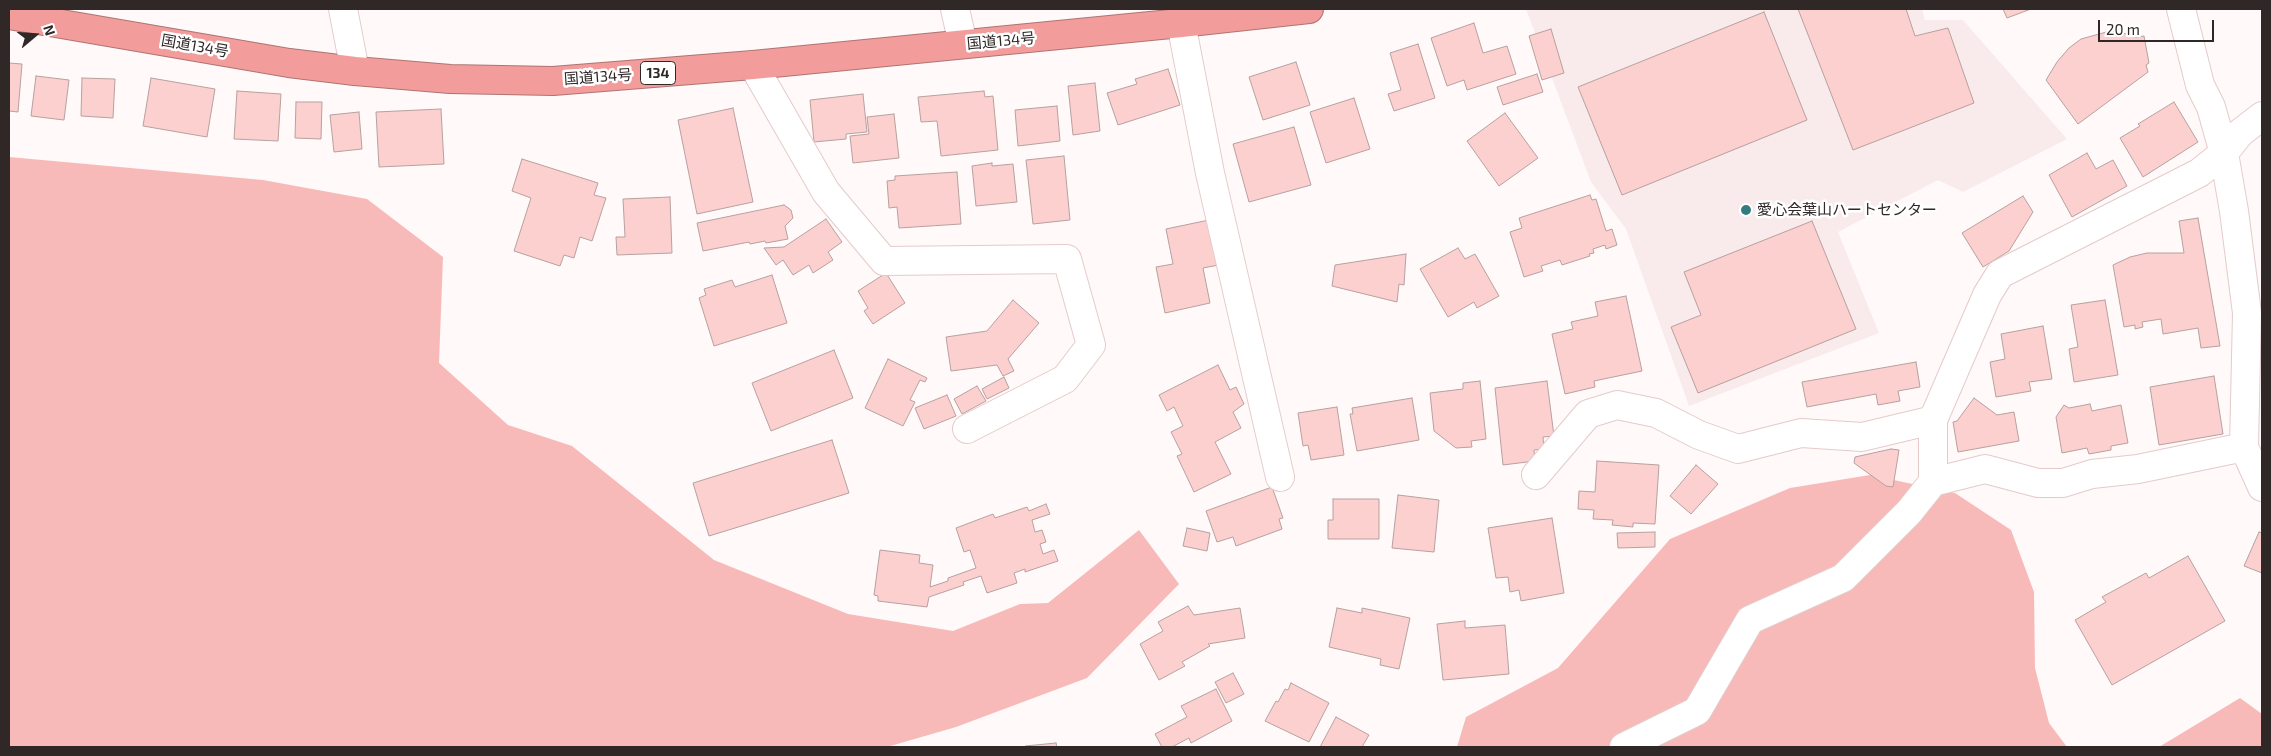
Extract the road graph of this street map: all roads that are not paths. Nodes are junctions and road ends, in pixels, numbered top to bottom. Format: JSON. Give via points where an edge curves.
{"nodes":[{"id":1,"x":343,"y":9,"type":"edge"},
{"id":2,"x":956,"y":9,"type":"edge"},
{"id":3,"x":2181,"y":9,"type":"edge"},
{"id":4,"x":1294,"y":10,"type":"edge"},
{"id":5,"x":9,"y":14,"type":"edge"},
{"id":6,"x":1181,"y":23,"type":"junction"},
{"id":7,"x":963,"y":44,"type":"junction"},
{"id":8,"x":753,"y":65,"type":"junction"},
{"id":9,"x":356,"y":71,"type":"junction"},
{"id":10,"x":2262,"y":116,"type":"edge"},
{"id":11,"x":2224,"y":153,"type":"junction"},
{"id":12,"x":1933,"y":420,"type":"junction"},
{"id":13,"x":967,"y":429,"type":"dead end"},
{"id":14,"x":2244,"y":447,"type":"junction"},
{"id":15,"x":1536,"y":475,"type":"dead end"},
{"id":16,"x":1280,"y":477,"type":"dead end"},
{"id":17,"x":1933,"y":482,"type":"junction"},
{"id":18,"x":2262,"y":487,"type":"edge"},
{"id":19,"x":1624,"y":747,"type":"edge"}],
"edges":[{"from":1,"to":9,"type":"street"},
{"from":2,"to":7,"type":"street"},
{"from":3,"to":11,"type":"street","via":[[2200,85],[2211,107]]},
{"from":4,"to":6,"type":"highway","name":"国道134号","number":"134"},
{"from":5,"to":9,"type":"highway","name":"国道134号","number":"134","via":[[288,63]]},
{"from":6,"to":7,"type":"highway","name":"国道134号","number":"134"},
{"from":6,"to":16,"type":"street","via":[[1210,172]]},
{"from":7,"to":8,"type":"highway","name":"国道134号","number":"134"},
{"from":8,"to":9,"type":"highway","name":"国道134号","number":"134","via":[[553,81],[450,79]]},
{"from":8,"to":13,"type":"street","via":[[826,192],[884,261],[1067,260],[1091,345],[1065,379]]},
{"from":10,"to":11,"type":"street","via":[[2240,133]]},
{"from":11,"to":12,"type":"street","via":[[2199,173],[2000,274],[1987,295]]},
{"from":11,"to":14,"type":"street","via":[[2247,313]]},
{"from":12,"to":15,"type":"street","via":[[1862,438],[1801,433],[1738,449],[1699,436],[1656,413],[1617,405],[1588,414]]},
{"from":12,"to":17,"type":"street"},
{"from":14,"to":17,"type":"street","via":[[2138,469],[2092,474],[2063,483],[2038,484],[1985,469]]},
{"from":14,"to":18,"type":"street"},
{"from":17,"to":19,"type":"street","via":[[1909,512],[1843,578],[1750,620],[1697,711]]}]}
